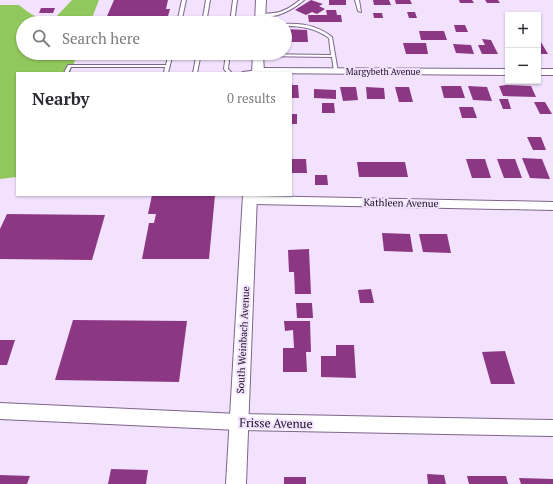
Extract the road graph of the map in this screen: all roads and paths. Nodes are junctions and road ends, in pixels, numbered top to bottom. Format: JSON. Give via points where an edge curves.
{"nodes":[{"id":1,"x":184,"y":0,"type":"edge"},
{"id":2,"x":208,"y":0,"type":"edge"},
{"id":3,"x":235,"y":0,"type":"edge"},
{"id":4,"x":261,"y":0,"type":"edge"},
{"id":5,"x":302,"y":0,"type":"edge"},
{"id":6,"x":358,"y":0,"type":"edge"},
{"id":7,"x":360,"y":11,"type":"dead end"},
{"id":8,"x":181,"y":16,"type":"edge"},
{"id":9,"x":205,"y":16,"type":"edge"},
{"id":10,"x":233,"y":16,"type":"edge"},
{"id":11,"x":260,"y":16,"type":"edge"},
{"id":12,"x":272,"y":16,"type":"edge"},
{"id":13,"x":292,"y":25,"type":"edge"},
{"id":14,"x":292,"y":55,"type":"edge"},
{"id":15,"x":333,"y":56,"type":"junction"},
{"id":16,"x":169,"y":60,"type":"edge"},
{"id":17,"x":197,"y":60,"type":"edge"},
{"id":18,"x":227,"y":60,"type":"edge"},
{"id":19,"x":258,"y":60,"type":"edge"},
{"id":20,"x":168,"y":66,"type":"junction"},
{"id":21,"x":66,"y":72,"type":"edge"},
{"id":22,"x":166,"y":72,"type":"edge"},
{"id":23,"x":195,"y":72,"type":"edge"},
{"id":24,"x":229,"y":72,"type":"edge"},
{"id":25,"x":258,"y":72,"type":"edge"},
{"id":26,"x":336,"y":72,"type":"junction"},
{"id":27,"x":505,"y":72,"type":"edge"},
{"id":28,"x":541,"y":72,"type":"edge"},
{"id":29,"x":553,"y":72,"type":"edge"},
{"id":30,"x":250,"y":198,"type":"edge"},
{"id":31,"x":553,"y":206,"type":"edge"},
{"id":32,"x":0,"y":411,"type":"edge"},
{"id":33,"x":239,"y":422,"type":"junction"},
{"id":34,"x":553,"y":428,"type":"edge"},
{"id":35,"x":236,"y":484,"type":"edge"}],
"edges":[{"from":1,"to":8,"type":"lane"},
{"from":2,"to":9,"type":"lane"},
{"from":3,"to":10,"type":"lane"},
{"from":4,"to":11,"type":"street"},
{"from":5,"to":12,"type":"lane","via":[[289,10]]},
{"from":6,"to":7,"type":"lane"},
{"from":13,"to":15,"type":"lane","via":[[310,26],[321,30],[331,38]]},
{"from":14,"to":15,"type":"lane"},
{"from":15,"to":26,"type":"lane"},
{"from":16,"to":20,"type":"lane"},
{"from":17,"to":23,"type":"lane"},
{"from":18,"to":24,"type":"lane","via":[[226,69]]},
{"from":19,"to":25,"type":"street"},
{"from":20,"to":21,"type":"lane","via":[[69,66]]},
{"from":20,"to":22,"type":"lane"},
{"from":25,"to":26,"type":"street","name":"Margybeth Avenue"},
{"from":26,"to":27,"type":"street","name":"Margybeth Avenue"},
{"from":28,"to":29,"type":"street"},
{"from":30,"to":31,"type":"street","name":"Kathleen Avenue"},
{"from":30,"to":33,"type":"street","name":"South Weinbach Avenue"},
{"from":32,"to":33,"type":"street","name":"Frisse Avenue"},
{"from":33,"to":34,"type":"street","name":"Frisse Avenue"},
{"from":33,"to":35,"type":"street","name":"South Weinbach Avenue"}]}
